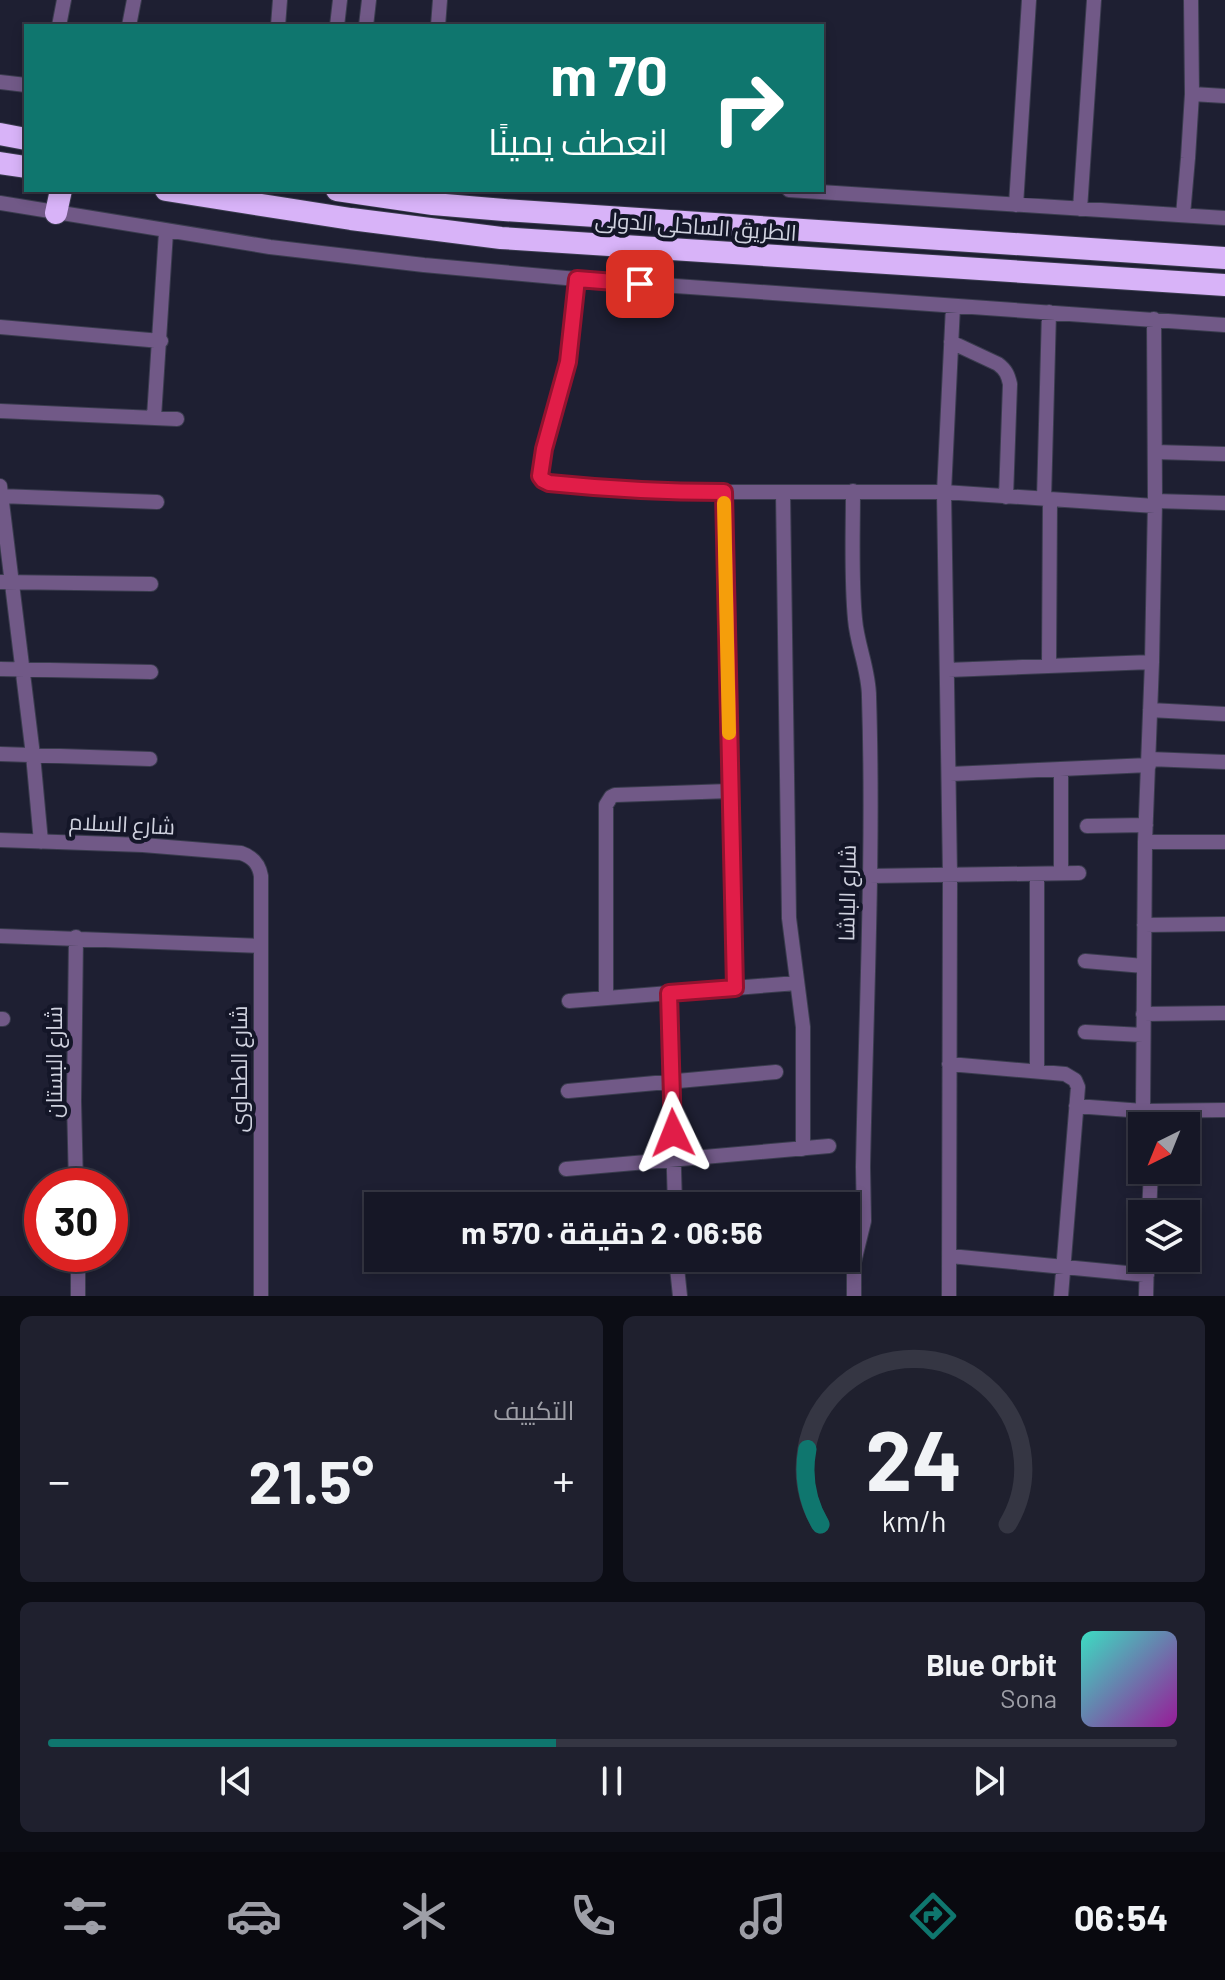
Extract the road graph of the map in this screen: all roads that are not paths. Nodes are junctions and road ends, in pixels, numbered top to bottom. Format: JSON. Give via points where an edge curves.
{"nodes":[{"id":1,"x":64,"y":0,"type":"edge"},
{"id":2,"x":134,"y":0,"type":"edge"},
{"id":3,"x":280,"y":0,"type":"edge"},
{"id":4,"x":340,"y":0,"type":"edge"},
{"id":5,"x":369,"y":0,"type":"edge"},
{"id":6,"x":440,"y":0,"type":"edge"},
{"id":7,"x":1029,"y":0,"type":"edge"},
{"id":8,"x":1094,"y":0,"type":"edge"},
{"id":9,"x":1191,"y":0,"type":"edge"},
{"id":10,"x":59,"y":24,"type":"edge"},
{"id":11,"x":129,"y":24,"type":"edge"},
{"id":12,"x":278,"y":24,"type":"edge"},
{"id":13,"x":337,"y":24,"type":"edge"},
{"id":14,"x":366,"y":24,"type":"edge"},
{"id":15,"x":438,"y":24,"type":"edge"},
{"id":16,"x":0,"y":82,"type":"edge"},
{"id":17,"x":24,"y":85,"type":"edge"},
{"id":18,"x":1192,"y":94,"type":"junction"},
{"id":19,"x":1225,"y":96,"type":"edge"},
{"id":20,"x":0,"y":134,"type":"edge"},
{"id":21,"x":24,"y":139,"type":"edge"},
{"id":22,"x":0,"y":163,"type":"edge"},
{"id":23,"x":24,"y":167,"type":"edge"},
{"id":24,"x":61,"y":192,"type":"edge"},
{"id":25,"x":178,"y":192,"type":"edge"},
{"id":26,"x":351,"y":192,"type":"edge"},
{"id":27,"x":469,"y":192,"type":"edge"},
{"id":28,"x":819,"y":192,"type":"edge"},
{"id":29,"x":0,"y":203,"type":"edge"},
{"id":30,"x":1016,"y":205,"type":"junction"},
{"id":31,"x":1080,"y":209,"type":"junction"},
{"id":32,"x":504,"y":210,"type":"junction"},
{"id":33,"x":56,"y":213,"type":"junction"},
{"id":34,"x":1183,"y":215,"type":"junction"},
{"id":35,"x":1225,"y":218,"type":"edge"},
{"id":36,"x":166,"y":232,"type":"junction"},
{"id":37,"x":1225,"y":258,"type":"edge"},
{"id":38,"x":577,"y":279,"type":"junction"},
{"id":39,"x":1225,"y":285,"type":"edge"},
{"id":40,"x":953,"y":306,"type":"junction"},
{"id":41,"x":1049,"y":312,"type":"junction"},
{"id":42,"x":1154,"y":319,"type":"junction"},
{"id":43,"x":1225,"y":325,"type":"edge"},
{"id":44,"x":0,"y":327,"type":"edge"},
{"id":45,"x":161,"y":341,"type":"junction"},
{"id":46,"x":951,"y":342,"type":"junction"},
{"id":47,"x":0,"y":411,"type":"edge"},
{"id":48,"x":154,"y":417,"type":"junction"},
{"id":49,"x":177,"y":419,"type":"dead end"},
{"id":50,"x":1155,"y":452,"type":"junction"},
{"id":51,"x":1225,"y":454,"type":"edge"},
{"id":52,"x":853,"y":491,"type":"junction"},
{"id":53,"x":0,"y":492,"type":"edge"},
{"id":54,"x":724,"y":492,"type":"junction"},
{"id":55,"x":783,"y":492,"type":"junction"},
{"id":56,"x":944,"y":492,"type":"junction"},
{"id":57,"x":1006,"y":497,"type":"junction"},
{"id":58,"x":1047,"y":499,"type":"junction"},
{"id":59,"x":157,"y":502,"type":"dead end"},
{"id":60,"x":1155,"y":503,"type":"junction"},
{"id":61,"x":1225,"y":503,"type":"edge"},
{"id":62,"x":6,"y":582,"type":"edge"},
{"id":63,"x":151,"y":584,"type":"dead end"},
{"id":64,"x":1152,"y":662,"type":"junction"},
{"id":65,"x":1049,"y":666,"type":"junction"},
{"id":66,"x":0,"y":669,"type":"edge"},
{"id":67,"x":23,"y":669,"type":"junction"},
{"id":68,"x":948,"y":670,"type":"junction"},
{"id":69,"x":151,"y":672,"type":"dead end"},
{"id":70,"x":1150,"y":710,"type":"junction"},
{"id":71,"x":1225,"y":714,"type":"edge"},
{"id":72,"x":0,"y":754,"type":"edge"},
{"id":73,"x":33,"y":755,"type":"junction"},
{"id":74,"x":150,"y":759,"type":"dead end"},
{"id":75,"x":1149,"y":762,"type":"junction"},
{"id":76,"x":1225,"y":762,"type":"edge"},
{"id":77,"x":1061,"y":769,"type":"junction"},
{"id":78,"x":950,"y":774,"type":"junction"},
{"id":79,"x":730,"y":791,"type":"junction"},
{"id":80,"x":1146,"y":825,"type":"junction"},
{"id":81,"x":1087,"y":826,"type":"dead end"},
{"id":82,"x":0,"y":840,"type":"edge"},
{"id":83,"x":41,"y":842,"type":"junction"},
{"id":84,"x":1145,"y":842,"type":"junction"},
{"id":85,"x":1225,"y":842,"type":"edge"},
{"id":86,"x":241,"y":853,"type":"joint"},
{"id":87,"x":1061,"y":873,"type":"junction"},
{"id":88,"x":1079,"y":873,"type":"dead end"},
{"id":89,"x":1037,"y":874,"type":"junction"},
{"id":90,"x":950,"y":875,"type":"junction"},
{"id":91,"x":869,"y":876,"type":"junction"},
{"id":92,"x":1225,"y":924,"type":"edge"},
{"id":93,"x":1144,"y":925,"type":"junction"},
{"id":94,"x":0,"y":936,"type":"edge"},
{"id":95,"x":76,"y":937,"type":"junction"},
{"id":96,"x":261,"y":946,"type":"junction"},
{"id":97,"x":1085,"y":961,"type":"dead end"},
{"id":98,"x":1144,"y":966,"type":"junction"},
{"id":99,"x":797,"y":983,"type":"junction"},
{"id":100,"x":735,"y":988,"type":"junction"},
{"id":101,"x":669,"y":993,"type":"junction"},
{"id":102,"x":606,"y":998,"type":"junction"},
{"id":103,"x":569,"y":1001,"type":"dead end"},
{"id":104,"x":1225,"y":1013,"type":"edge"},
{"id":105,"x":1143,"y":1014,"type":"junction"},
{"id":106,"x":1085,"y":1032,"type":"dead end"},
{"id":107,"x":1143,"y":1035,"type":"junction"},
{"id":108,"x":949,"y":1064,"type":"junction"},
{"id":109,"x":1037,"y":1071,"type":"junction"},
{"id":110,"x":776,"y":1072,"type":"dead end"},
{"id":111,"x":671,"y":1081,"type":"junction"},
{"id":112,"x":568,"y":1091,"type":"dead end"},
{"id":113,"x":1076,"y":1106,"type":"junction"},
{"id":114,"x":1225,"y":1110,"type":"edge"},
{"id":115,"x":1150,"y":1112,"type":"edge"},
{"id":116,"x":1200,"y":1112,"type":"edge"},
{"id":117,"x":1128,"y":1113,"type":"edge"},
{"id":118,"x":829,"y":1146,"type":"dead end"},
{"id":119,"x":803,"y":1149,"type":"junction"},
{"id":120,"x":674,"y":1159,"type":"junction"},
{"id":121,"x":76,"y":1168,"type":"edge"},
{"id":122,"x":566,"y":1169,"type":"dead end"},
{"id":123,"x":675,"y":1192,"type":"edge"},
{"id":124,"x":950,"y":1256,"type":"junction"},
{"id":125,"x":1063,"y":1267,"type":"junction"},
{"id":126,"x":78,"y":1272,"type":"edge"},
{"id":127,"x":677,"y":1272,"type":"edge"},
{"id":128,"x":1147,"y":1275,"type":"joint"},
{"id":129,"x":78,"y":1296,"type":"edge"},
{"id":130,"x":261,"y":1296,"type":"edge"},
{"id":131,"x":680,"y":1296,"type":"edge"},
{"id":132,"x":854,"y":1296,"type":"edge"},
{"id":133,"x":949,"y":1296,"type":"edge"},
{"id":134,"x":1061,"y":1296,"type":"edge"},
{"id":135,"x":1146,"y":1296,"type":"edge"}],
"edges":[{"from":1,"to":10,"type":"street"},
{"from":2,"to":11,"type":"street"},
{"from":3,"to":12,"type":"street"},
{"from":4,"to":13,"type":"street"},
{"from":5,"to":14,"type":"street"},
{"from":6,"to":15,"type":"street"},
{"from":7,"to":30,"type":"street"},
{"from":8,"to":31,"type":"street"},
{"from":9,"to":18,"type":"street"},
{"from":16,"to":17,"type":"street"},
{"from":18,"to":19,"type":"street"},
{"from":18,"to":34,"type":"street"},
{"from":20,"to":21,"type":"highway"},
{"from":22,"to":23,"type":"highway"},
{"from":24,"to":33,"type":"highway"},
{"from":25,"to":39,"type":"highway","name":"الطريق الساحلى الدولى","via":[[501,238]]},
{"from":26,"to":32,"type":"highway","name":"الطريق الساحلى الدولى"},
{"from":27,"to":32,"type":"highway"},
{"from":28,"to":30,"type":"street"},
{"from":29,"to":33,"type":"street"},
{"from":30,"to":31,"type":"street"},
{"from":31,"to":34,"type":"street"},
{"from":32,"to":37,"type":"highway","name":"الطريق الساحلى الدولى"},
{"from":33,"to":36,"type":"street"},
{"from":34,"to":35,"type":"street"},
{"from":36,"to":38,"type":"street","via":[[344,257]]},
{"from":36,"to":45,"type":"street"},
{"from":38,"to":40,"type":"street"},
{"from":38,"to":54,"type":"street","via":[[568,362],[540,476],[549,483],[607,489]]},
{"from":40,"to":41,"type":"street"},
{"from":40,"to":46,"type":"street"},
{"from":41,"to":42,"type":"street"},
{"from":41,"to":58,"type":"street"},
{"from":42,"to":43,"type":"street"},
{"from":42,"to":50,"type":"street"},
{"from":44,"to":45,"type":"street"},
{"from":45,"to":48,"type":"street"},
{"from":46,"to":56,"type":"street"},
{"from":46,"to":57,"type":"street","via":[[998,364],[1009,376]]},
{"from":47,"to":48,"type":"street"},
{"from":48,"to":49,"type":"street"},
{"from":50,"to":51,"type":"street"},
{"from":50,"to":60,"type":"street"},
{"from":52,"to":55,"type":"street"},
{"from":52,"to":56,"type":"street"},
{"from":52,"to":91,"type":"street","name":"شارع الباشا","via":[[854,609],[869,692]]},
{"from":53,"to":59,"type":"street"},
{"from":53,"to":62,"type":"street"},
{"from":54,"to":55,"type":"street"},
{"from":54,"to":79,"type":"street"},
{"from":55,"to":99,"type":"street","via":[[789,918]]},
{"from":56,"to":57,"type":"street"},
{"from":56,"to":68,"type":"street"},
{"from":57,"to":58,"type":"street"},
{"from":58,"to":60,"type":"street"},
{"from":58,"to":65,"type":"street"},
{"from":60,"to":61,"type":"street"},
{"from":60,"to":64,"type":"street"},
{"from":62,"to":63,"type":"street"},
{"from":62,"to":67,"type":"street"},
{"from":64,"to":65,"type":"street"},
{"from":64,"to":70,"type":"street"},
{"from":65,"to":68,"type":"street"},
{"from":66,"to":67,"type":"street"},
{"from":67,"to":69,"type":"street"},
{"from":67,"to":73,"type":"street"},
{"from":68,"to":78,"type":"street"},
{"from":70,"to":71,"type":"street"},
{"from":70,"to":75,"type":"street"},
{"from":72,"to":73,"type":"street"},
{"from":73,"to":74,"type":"street"},
{"from":73,"to":83,"type":"street"},
{"from":75,"to":76,"type":"street"},
{"from":75,"to":77,"type":"street"},
{"from":75,"to":80,"type":"street"},
{"from":77,"to":78,"type":"street"},
{"from":77,"to":87,"type":"street"},
{"from":78,"to":90,"type":"street"},
{"from":79,"to":100,"type":"street"},
{"from":79,"to":102,"type":"street","via":[[615,795],[608,801]]},
{"from":80,"to":81,"type":"street"},
{"from":80,"to":84,"type":"street"},
{"from":82,"to":83,"type":"street","name":"شارع السلام"},
{"from":83,"to":86,"type":"street","name":"شارع السلام"},
{"from":84,"to":85,"type":"street"},
{"from":84,"to":93,"type":"street"},
{"from":86,"to":96,"type":"street","name":"شارع الطحاوى","via":[[260,868]]},
{"from":87,"to":88,"type":"street"},
{"from":87,"to":89,"type":"street"},
{"from":89,"to":90,"type":"street"},
{"from":89,"to":109,"type":"street"},
{"from":90,"to":91,"type":"street"},
{"from":90,"to":108,"type":"street"},
{"from":91,"to":132,"type":"street","name":"شارع الباشا","via":[[864,1221],[854,1262]]},
{"from":92,"to":93,"type":"street"},
{"from":93,"to":98,"type":"street"},
{"from":94,"to":95,"type":"street"},
{"from":95,"to":96,"type":"street"},
{"from":95,"to":121,"type":"street","name":"شارع البستان"},
{"from":96,"to":130,"type":"street","name":"شارع الطحاوى"},
{"from":97,"to":98,"type":"street"},
{"from":98,"to":105,"type":"street"},
{"from":99,"to":100,"type":"street"},
{"from":99,"to":119,"type":"street","via":[[803,1027]]},
{"from":100,"to":101,"type":"street"},
{"from":101,"to":102,"type":"street"},
{"from":101,"to":111,"type":"street"},
{"from":102,"to":103,"type":"street"},
{"from":104,"to":105,"type":"street"},
{"from":105,"to":107,"type":"street"},
{"from":106,"to":107,"type":"street"},
{"from":107,"to":115,"type":"street"},
{"from":108,"to":109,"type":"street"},
{"from":108,"to":124,"type":"street"},
{"from":109,"to":113,"type":"street","via":[[1071,1076],[1078,1087]]},
{"from":110,"to":111,"type":"street"},
{"from":111,"to":112,"type":"street"},
{"from":111,"to":120,"type":"street"},
{"from":113,"to":117,"type":"street"},
{"from":113,"to":125,"type":"street"},
{"from":114,"to":116,"type":"street"},
{"from":118,"to":119,"type":"street"},
{"from":119,"to":120,"type":"street"},
{"from":120,"to":122,"type":"street"},
{"from":120,"to":123,"type":"street"},
{"from":124,"to":125,"type":"street"},
{"from":124,"to":133,"type":"street"},
{"from":125,"to":128,"type":"street"},
{"from":125,"to":134,"type":"street"},
{"from":126,"to":129,"type":"street"},
{"from":127,"to":131,"type":"street"},
{"from":128,"to":135,"type":"street"}]}
